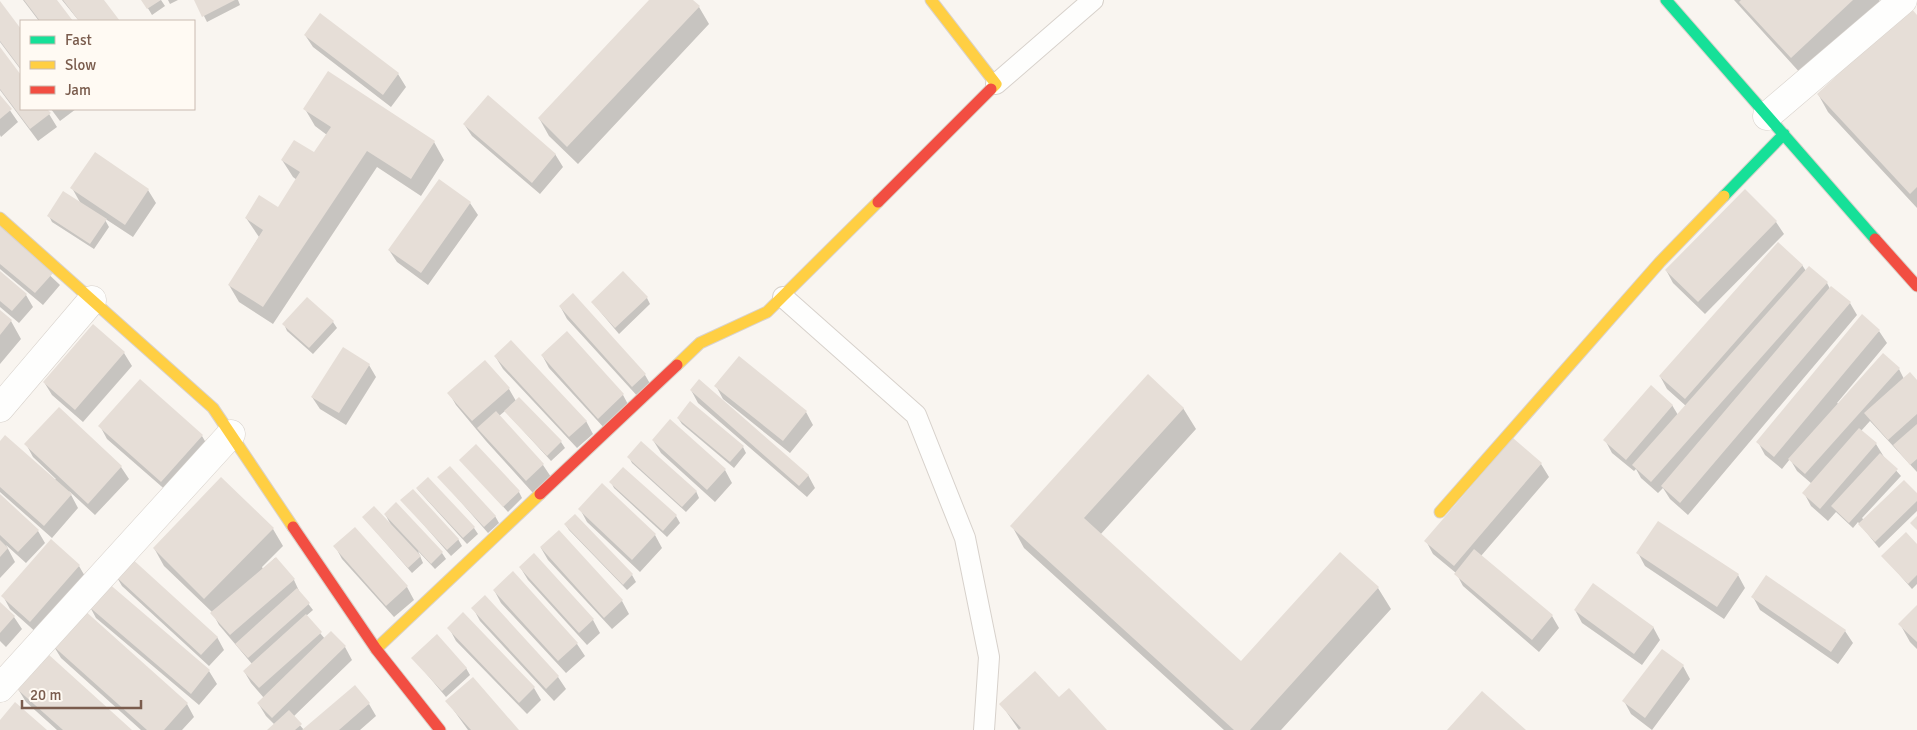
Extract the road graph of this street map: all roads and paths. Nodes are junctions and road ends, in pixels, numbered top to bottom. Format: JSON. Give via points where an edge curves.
{"nodes":[{"id":1,"x":931,"y":0,"type":"edge"},
{"id":2,"x":1093,"y":0,"type":"edge"},
{"id":3,"x":1666,"y":0,"type":"edge"},
{"id":4,"x":1903,"y":0,"type":"edge"},
{"id":5,"x":996,"y":84,"type":"junction"},
{"id":6,"x":1776,"y":125,"type":"junction"},
{"id":7,"x":0,"y":218,"type":"edge"},
{"id":8,"x":1917,"y":286,"type":"edge"},
{"id":9,"x":782,"y":297,"type":"junction"},
{"id":10,"x":92,"y":300,"type":"junction"},
{"id":11,"x":0,"y":408,"type":"edge"},
{"id":12,"x":231,"y":434,"type":"junction"},
{"id":13,"x":1440,"y":512,"type":"dead end"},
{"id":14,"x":376,"y":649,"type":"junction"},
{"id":15,"x":0,"y":688,"type":"edge"},
{"id":16,"x":440,"y":730,"type":"edge"},
{"id":17,"x":984,"y":730,"type":"edge"}],
"edges":[{"from":1,"to":5,"type":"street"},
{"from":2,"to":5,"type":"lane"},
{"from":3,"to":6,"type":"street"},
{"from":4,"to":6,"type":"street"},
{"from":5,"to":9,"type":"street"},
{"from":6,"to":8,"type":"street"},
{"from":6,"to":13,"type":"street"},
{"from":7,"to":10,"type":"street"},
{"from":9,"to":14,"type":"street","via":[[767,312],[700,343]]},
{"from":9,"to":17,"type":"lane","via":[[916,415],[965,538],[989,657]]},
{"from":10,"to":11,"type":"street"},
{"from":10,"to":12,"type":"street","via":[[213,408]]},
{"from":12,"to":14,"type":"street"},
{"from":12,"to":15,"type":"street"},
{"from":14,"to":16,"type":"street"}]}
